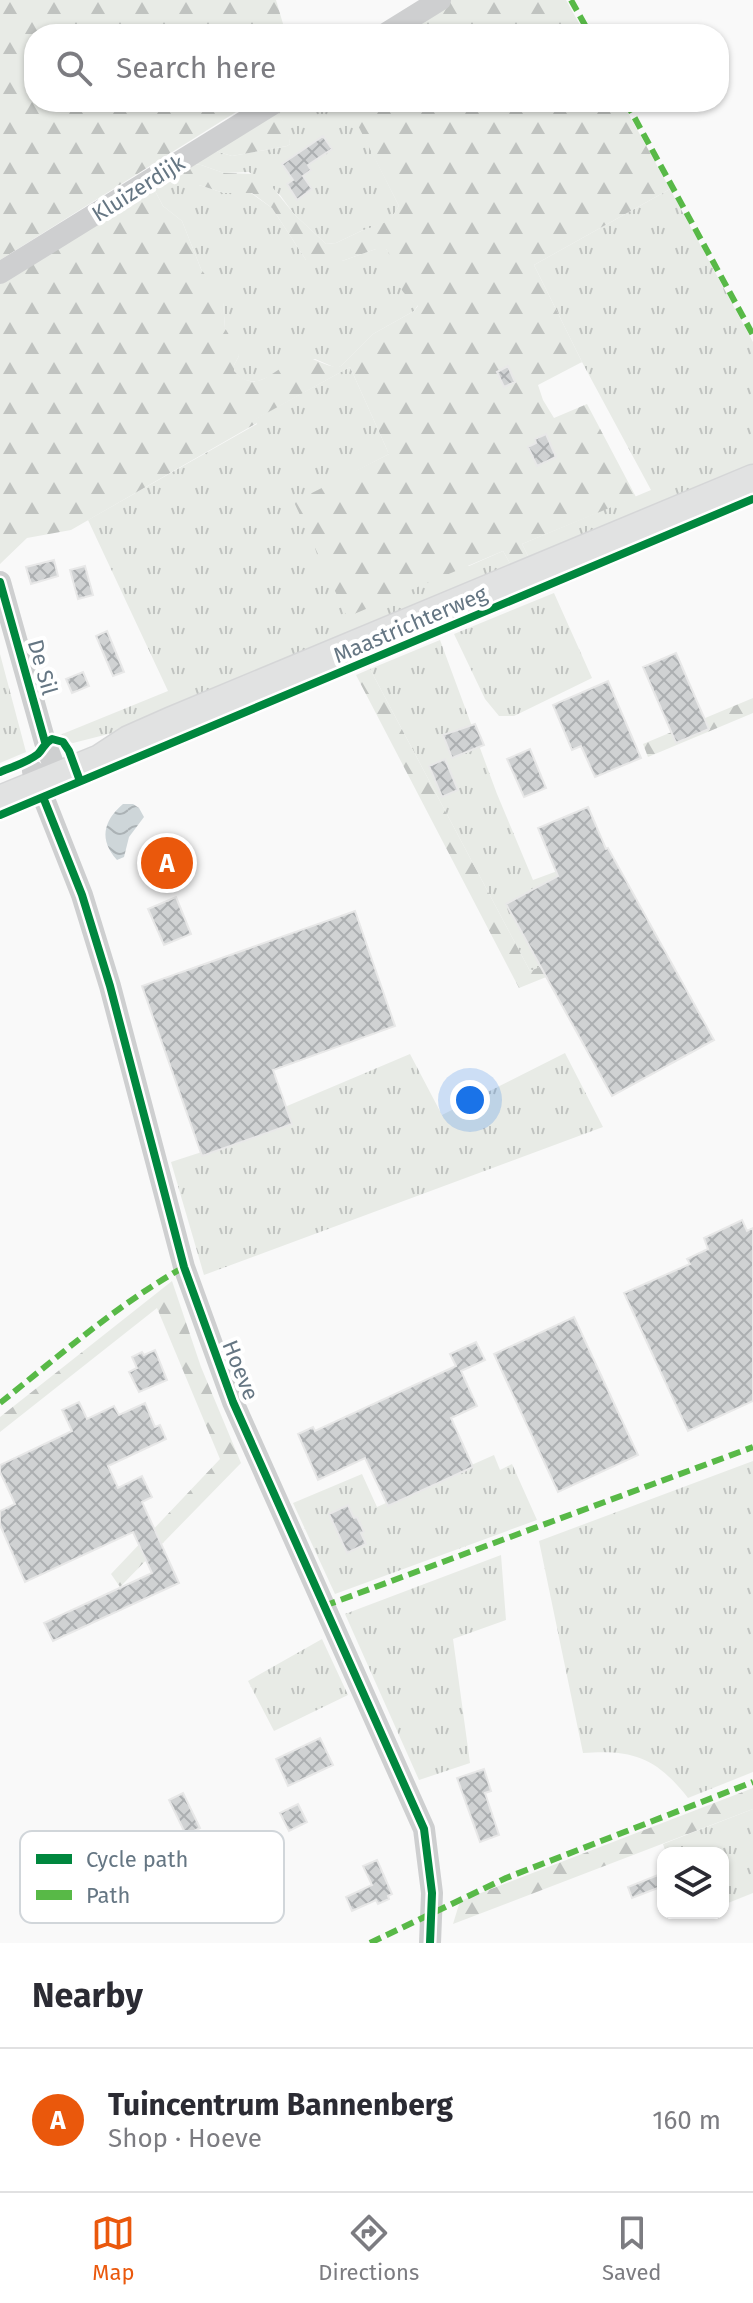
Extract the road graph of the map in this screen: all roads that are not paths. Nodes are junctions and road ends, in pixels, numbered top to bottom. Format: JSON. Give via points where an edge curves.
{"nodes":[{"id":1,"x":440,"y":0,"type":"edge"},
{"id":2,"x":401,"y":24,"type":"edge"},
{"id":3,"x":260,"y":112,"type":"edge"},
{"id":4,"x":0,"y":273,"type":"edge"},
{"id":5,"x":753,"y":479,"type":"edge"},
{"id":6,"x":0,"y":582,"type":"edge"},
{"id":7,"x":45,"y":778,"type":"junction"},
{"id":8,"x":0,"y":785,"type":"edge"},
{"id":9,"x":0,"y":800,"type":"edge"},
{"id":10,"x":430,"y":1943,"type":"edge"}],
"edges":[{"from":1,"to":2,"type":"street"},
{"from":3,"to":4,"type":"street","name":"Kluizerdijk"},
{"from":5,"to":7,"type":"main road","name":"Maastrichterweg","via":[[129,740],[96,746]]},
{"from":6,"to":7,"type":"street","name":"De Sil"},
{"from":7,"to":8,"type":"main road","name":"Maastrichterweg"},
{"from":7,"to":9,"type":"main road","name":"Maastrichterweg"},
{"from":7,"to":10,"type":"street","name":"Hoeve","via":[[110,986],[206,1333],[424,1829],[432,1893]]}]}
